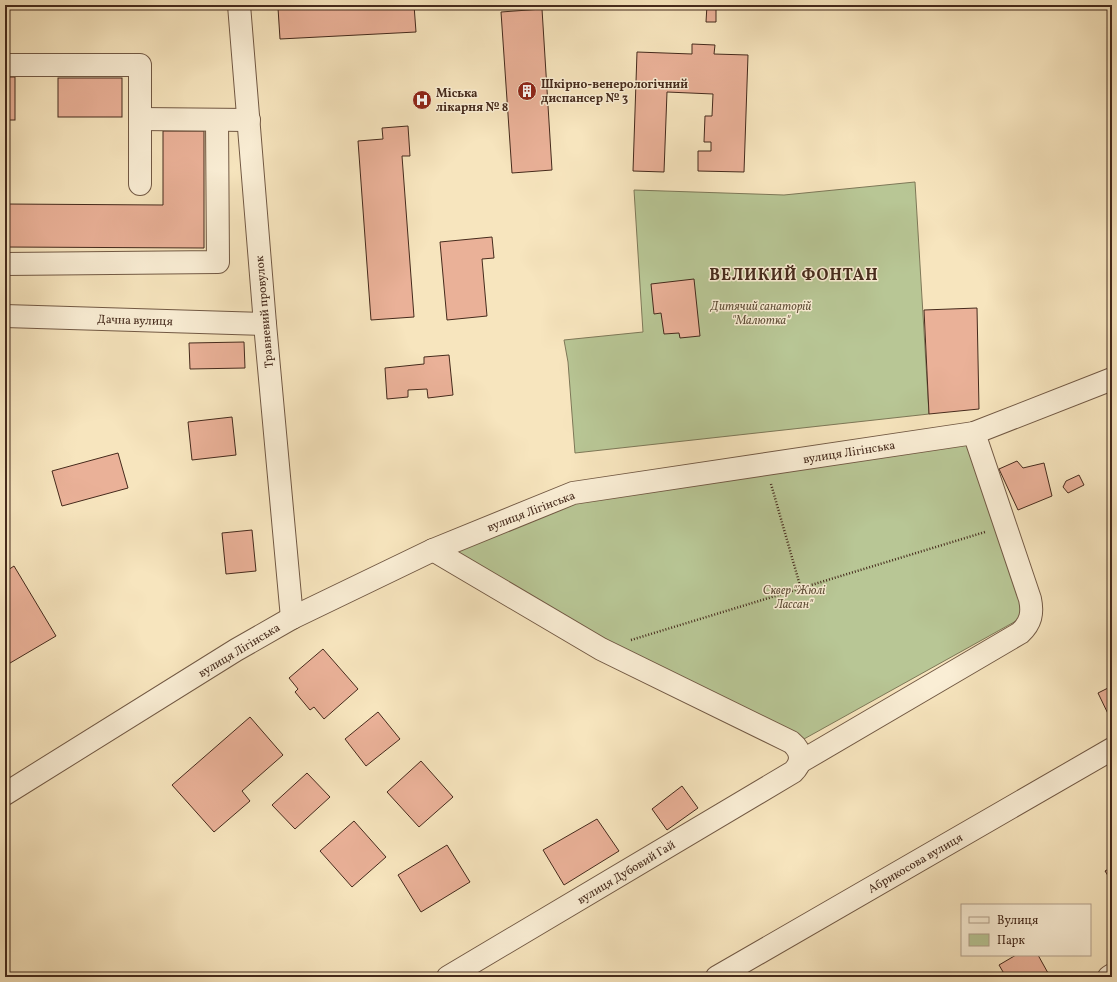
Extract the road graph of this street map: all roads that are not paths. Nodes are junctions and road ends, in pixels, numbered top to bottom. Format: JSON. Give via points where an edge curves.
{"nodes":[{"id":1,"x":239,"y":5,"type":"edge"},
{"id":2,"x":5,"y":65,"type":"edge"},
{"id":3,"x":140,"y":120,"type":"junction"},
{"id":4,"x":217,"y":120,"type":"junction"},
{"id":5,"x":248,"y":120,"type":"junction"},
{"id":6,"x":140,"y":184,"type":"dead end"},
{"id":7,"x":5,"y":264,"type":"edge"},
{"id":8,"x":5,"y":316,"type":"edge"},
{"id":9,"x":265,"y":324,"type":"junction"},
{"id":10,"x":1112,"y":379,"type":"edge"},
{"id":11,"x":974,"y":432,"type":"junction"},
{"id":12,"x":433,"y":550,"type":"junction"},
{"id":13,"x":292,"y":618,"type":"junction"},
{"id":14,"x":1112,"y":749,"type":"edge"},
{"id":15,"x":800,"y":762,"type":"junction"},
{"id":16,"x":5,"y":794,"type":"edge"},
{"id":17,"x":1112,"y":975,"type":"edge"},
{"id":18,"x":448,"y":977,"type":"edge"},
{"id":19,"x":717,"y":977,"type":"edge"},
{"id":20,"x":1109,"y":977,"type":"edge"}],
"edges":[{"from":1,"to":5,"type":"street","name":"Травневий провулок"},
{"from":2,"to":3,"type":"street","via":[[140,65]]},
{"from":3,"to":4,"type":"street"},
{"from":3,"to":6,"type":"street"},
{"from":4,"to":5,"type":"street"},
{"from":4,"to":7,"type":"street","via":[[218,262]]},
{"from":5,"to":9,"type":"street","name":"Травневий провулок"},
{"from":8,"to":9,"type":"street","name":"Дачна вулиця"},
{"from":9,"to":13,"type":"street","name":"Травневий провулок"},
{"from":10,"to":11,"type":"street","name":"вулиця Лігінська"},
{"from":11,"to":12,"type":"street","name":"вулиця Лігінська","via":[[573,493]]},
{"from":11,"to":15,"type":"street","name":"вулиця Дубовий Гай","via":[[1030,599],[1032,613],[1027,626],[1020,633]]},
{"from":12,"to":13,"type":"street","name":"вулиця Лігінська"},
{"from":12,"to":15,"type":"street","via":[[601,649],[791,742],[799,751]]},
{"from":13,"to":16,"type":"street","name":"вулиця Лігінська"},
{"from":14,"to":19,"type":"street","name":"Абрикосова вулиця"},
{"from":15,"to":18,"type":"street","name":"вулиця Дубовий Гай","via":[[793,772]]},
{"from":17,"to":20,"type":"street"}]}
